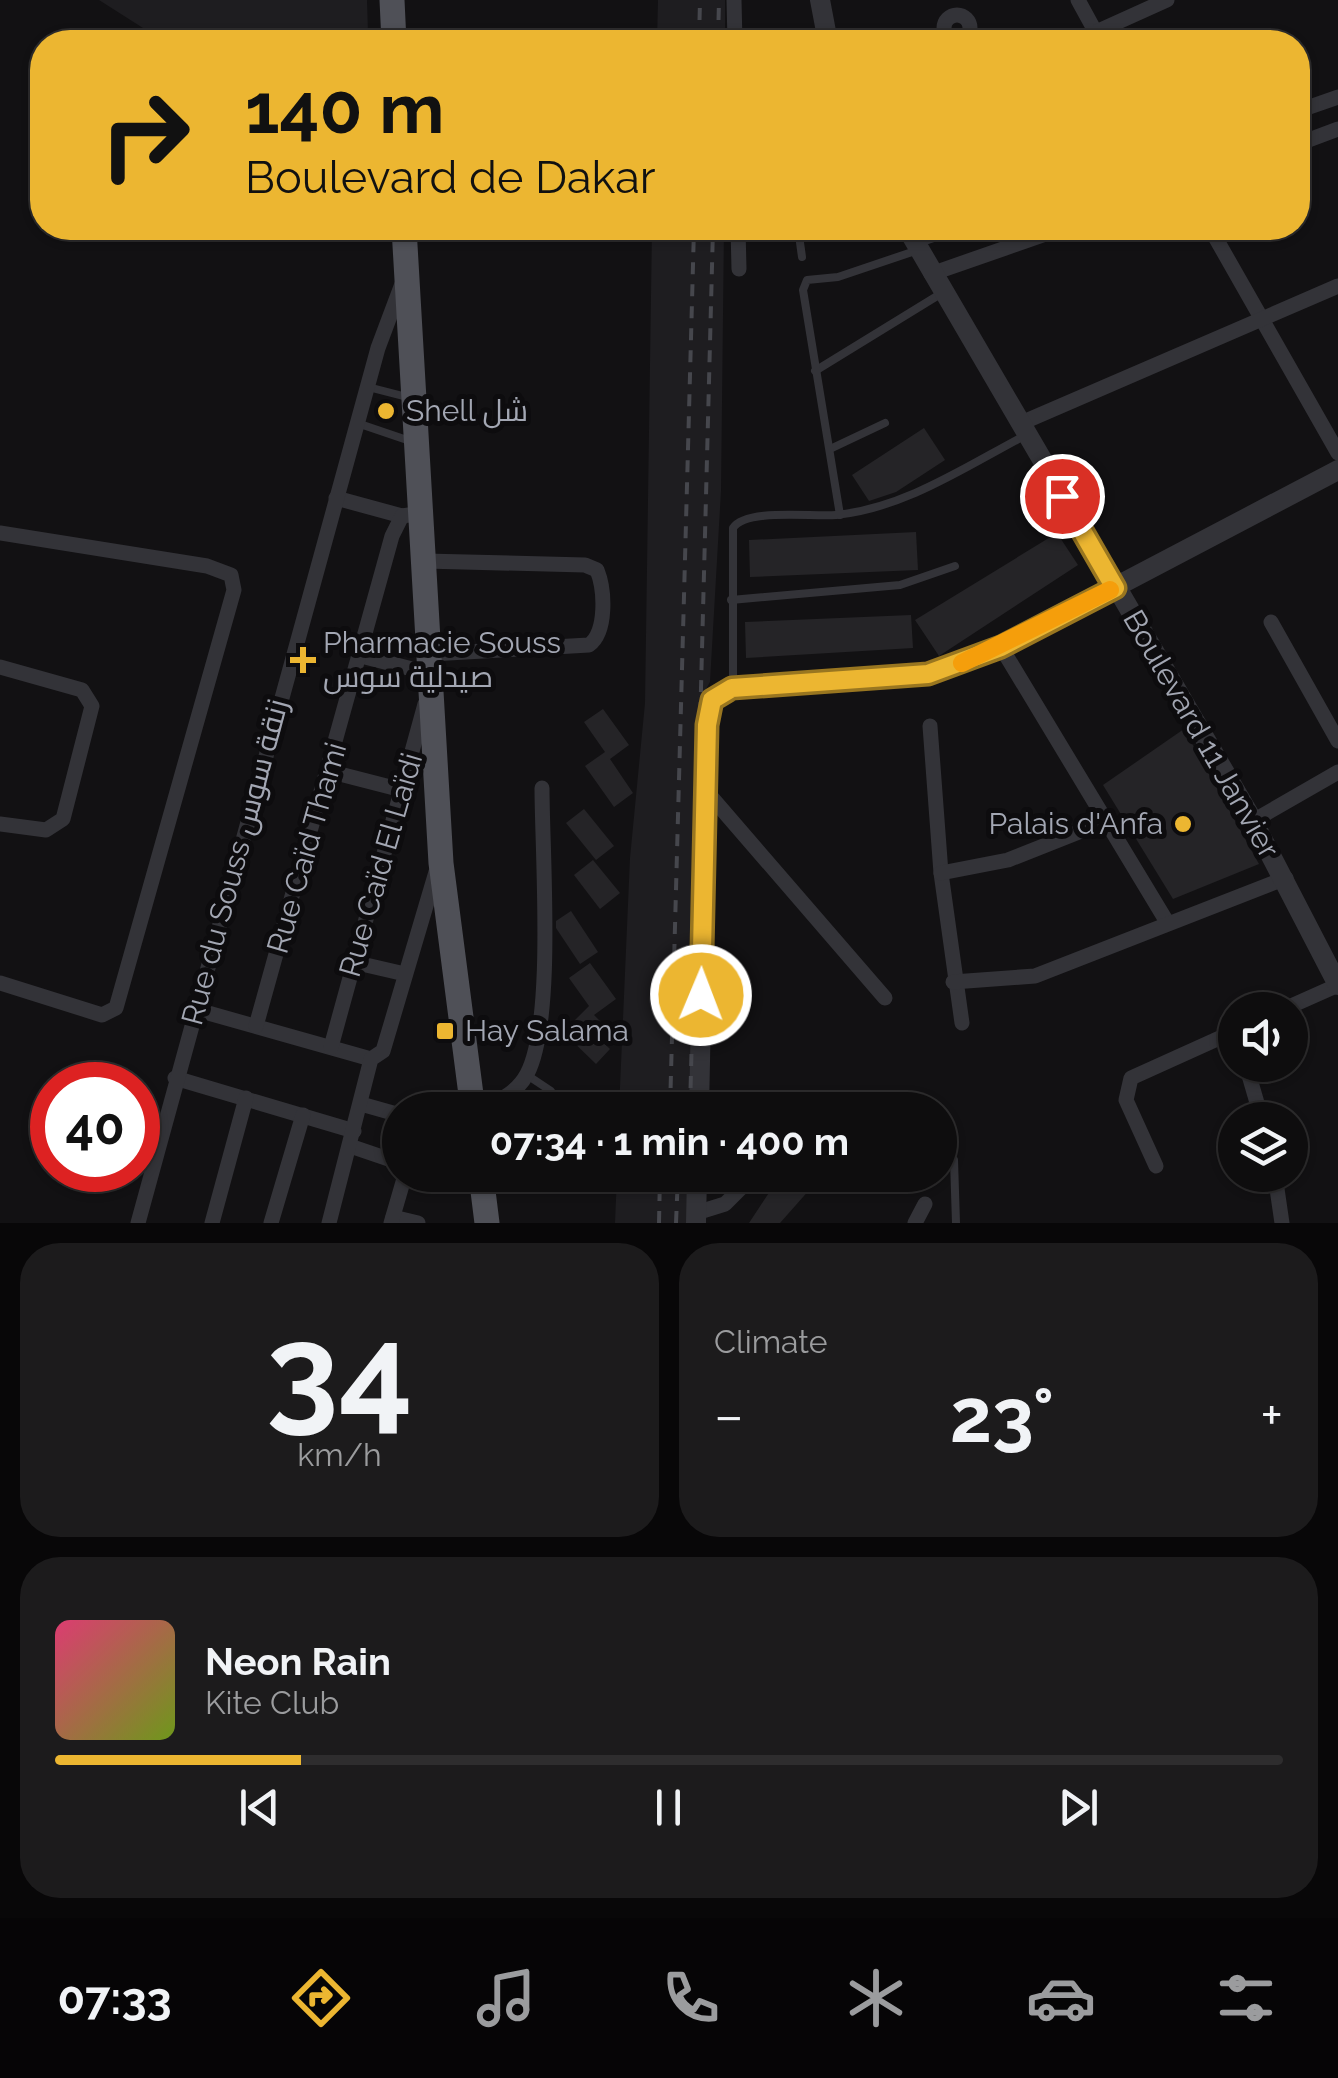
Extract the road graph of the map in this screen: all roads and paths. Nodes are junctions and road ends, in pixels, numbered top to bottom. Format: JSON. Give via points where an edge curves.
{"nodes":[{"id":1,"x":392,"y":0,"type":"edge"},
{"id":2,"x":734,"y":0,"type":"edge"},
{"id":3,"x":820,"y":0,"type":"edge"},
{"id":4,"x":1078,"y":0,"type":"edge"},
{"id":5,"x":1167,"y":0,"type":"edge"},
{"id":6,"x":393,"y":30,"type":"edge"},
{"id":7,"x":735,"y":30,"type":"edge"},
{"id":8,"x":826,"y":30,"type":"edge"},
{"id":9,"x":1094,"y":30,"type":"edge"},
{"id":10,"x":1111,"y":30,"type":"edge"},
{"id":11,"x":1338,"y":98,"type":"edge"},
{"id":12,"x":1310,"y":107,"type":"edge"},
{"id":13,"x":1338,"y":129,"type":"edge"},
{"id":14,"x":1310,"y":140,"type":"edge"},
{"id":15,"x":405,"y":240,"type":"edge"},
{"id":16,"x":738,"y":240,"type":"edge"},
{"id":17,"x":800,"y":240,"type":"edge"},
{"id":18,"x":913,"y":240,"type":"edge"},
{"id":19,"x":1028,"y":240,"type":"edge"},
{"id":20,"x":1217,"y":240,"type":"edge"},
{"id":21,"x":802,"y":257,"type":"dead end"},
{"id":22,"x":739,"y":268,"type":"dead end"},
{"id":23,"x":407,"y":274,"type":"junction"},
{"id":24,"x":930,"y":274,"type":"junction"},
{"id":25,"x":1338,"y":286,"type":"edge"},
{"id":26,"x":942,"y":293,"type":"junction"},
{"id":27,"x":1264,"y":318,"type":"junction"},
{"id":28,"x":378,"y":348,"type":"junction"},
{"id":29,"x":412,"y":351,"type":"junction"},
{"id":30,"x":815,"y":371,"type":"junction"},
{"id":31,"x":368,"y":387,"type":"junction"},
{"id":32,"x":414,"y":398,"type":"junction"},
{"id":33,"x":357,"y":423,"type":"junction"},
{"id":34,"x":885,"y":424,"type":"dead end"},
{"id":35,"x":1023,"y":430,"type":"junction"},
{"id":36,"x":417,"y":443,"type":"junction"},
{"id":37,"x":830,"y":449,"type":"junction"},
{"id":38,"x":1338,"y":453,"type":"edge"},
{"id":39,"x":1338,"y":470,"type":"edge"},
{"id":40,"x":336,"y":498,"type":"junction"},
{"id":41,"x":840,"y":514,"type":"junction"},
{"id":42,"x":412,"y":515,"type":"junction"},
{"id":43,"x":0,"y":532,"type":"edge"},
{"id":44,"x":425,"y":561,"type":"junction"},
{"id":45,"x":956,"y":566,"type":"dead end"},
{"id":46,"x":1115,"y":588,"type":"junction"},
{"id":47,"x":730,"y":600,"type":"junction"},
{"id":48,"x":1270,"y":622,"type":"dead end"},
{"id":49,"x":1001,"y":647,"type":"junction"},
{"id":50,"x":361,"y":656,"type":"junction"},
{"id":51,"x":0,"y":666,"type":"edge"},
{"id":52,"x":432,"y":671,"type":"junction"},
{"id":53,"x":732,"y":688,"type":"junction"},
{"id":54,"x":930,"y":726,"type":"dead end"},
{"id":55,"x":1338,"y":741,"type":"edge"},
{"id":56,"x":328,"y":771,"type":"junction"},
{"id":57,"x":1338,"y":772,"type":"edge"},
{"id":58,"x":542,"y":788,"type":"dead end"},
{"id":59,"x":402,"y":790,"type":"junction"},
{"id":60,"x":707,"y":792,"type":"junction"},
{"id":61,"x":1253,"y":821,"type":"junction"},
{"id":62,"x":1104,"y":822,"type":"junction"},
{"id":63,"x":0,"y":824,"type":"edge"},
{"id":64,"x":440,"y":864,"type":"junction"},
{"id":65,"x":941,"y":873,"type":"junction"},
{"id":66,"x":1286,"y":878,"type":"junction"},
{"id":67,"x":1167,"y":922,"type":"junction"},
{"id":68,"x":353,"y":962,"type":"junction"},
{"id":69,"x":405,"y":974,"type":"junction"},
{"id":70,"x":953,"y":982,"type":"junction"},
{"id":71,"x":0,"y":983,"type":"edge"},
{"id":72,"x":1338,"y":985,"type":"edge"},
{"id":73,"x":885,"y":998,"type":"dead end"},
{"id":74,"x":1308,"y":998,"type":"edge"},
{"id":75,"x":194,"y":1009,"type":"junction"},
{"id":76,"x":962,"y":1023,"type":"dead end"},
{"id":77,"x":256,"y":1026,"type":"junction"},
{"id":78,"x":1218,"y":1039,"type":"edge"},
{"id":79,"x":331,"y":1047,"type":"junction"},
{"id":80,"x":370,"y":1059,"type":"junction"},
{"id":81,"x":527,"y":1076,"type":"junction"},
{"id":82,"x":175,"y":1078,"type":"junction"},
{"id":83,"x":473,"y":1092,"type":"edge"},
{"id":84,"x":512,"y":1092,"type":"edge"},
{"id":85,"x":552,"y":1092,"type":"edge"},
{"id":86,"x":699,"y":1092,"type":"edge"},
{"id":87,"x":246,"y":1098,"type":"junction"},
{"id":88,"x":361,"y":1104,"type":"junction"},
{"id":89,"x":382,"y":1110,"type":"edge"},
{"id":90,"x":303,"y":1116,"type":"junction"},
{"id":91,"x":352,"y":1139,"type":"junction"},
{"id":92,"x":382,"y":1154,"type":"edge"},
{"id":93,"x":1156,"y":1166,"type":"dead end"},
{"id":94,"x":400,"y":1192,"type":"edge"},
{"id":95,"x":483,"y":1192,"type":"edge"},
{"id":96,"x":697,"y":1192,"type":"edge"},
{"id":97,"x":737,"y":1192,"type":"edge"},
{"id":98,"x":955,"y":1192,"type":"edge"},
{"id":99,"x":1277,"y":1192,"type":"edge"},
{"id":100,"x":926,"y":1204,"type":"dead end"},
{"id":101,"x":696,"y":1218,"type":"edge"},
{"id":102,"x":392,"y":1220,"type":"edge"},
{"id":103,"x":138,"y":1223,"type":"edge"},
{"id":104,"x":212,"y":1223,"type":"edge"},
{"id":105,"x":271,"y":1223,"type":"edge"},
{"id":106,"x":329,"y":1223,"type":"edge"},
{"id":107,"x":418,"y":1223,"type":"edge"},
{"id":108,"x":487,"y":1223,"type":"edge"},
{"id":109,"x":915,"y":1223,"type":"edge"},
{"id":110,"x":956,"y":1223,"type":"edge"},
{"id":111,"x":1282,"y":1223,"type":"edge"}],
"edges":[{"from":1,"to":6,"type":"main road"},
{"from":2,"to":7,"type":"street"},
{"from":3,"to":8,"type":"street"},
{"from":4,"to":9,"type":"street"},
{"from":5,"to":10,"type":"street"},
{"from":11,"to":12,"type":"street"},
{"from":13,"to":14,"type":"street"},
{"from":15,"to":23,"type":"main road"},
{"from":16,"to":22,"type":"street"},
{"from":17,"to":21,"type":"lane"},
{"from":18,"to":24,"type":"street","name":"Boulevard 11 Janvier"},
{"from":18,"to":30,"type":"lane","via":[[838,277],[807,280]]},
{"from":19,"to":24,"type":"street"},
{"from":20,"to":27,"type":"street"},
{"from":23,"to":28,"type":"street","name":"Rue du Souss زنقة سوس"},
{"from":23,"to":29,"type":"main road"},
{"from":24,"to":26,"type":"street","name":"Boulevard 11 Janvier"},
{"from":25,"to":27,"type":"street"},
{"from":26,"to":30,"type":"lane"},
{"from":26,"to":35,"type":"street","name":"Boulevard 11 Janvier"},
{"from":27,"to":35,"type":"street"},
{"from":27,"to":38,"type":"street"},
{"from":28,"to":29,"type":"street"},
{"from":28,"to":31,"type":"street","name":"Rue du Souss زنقة سوس"},
{"from":29,"to":32,"type":"main road"},
{"from":30,"to":37,"type":"lane"},
{"from":31,"to":32,"type":"lane"},
{"from":31,"to":33,"type":"street","name":"Rue du Souss زنقة سوس"},
{"from":32,"to":36,"type":"main road"},
{"from":33,"to":36,"type":"lane"},
{"from":33,"to":40,"type":"street","name":"Rue du Souss زنقة سوس"},
{"from":34,"to":37,"type":"lane"},
{"from":35,"to":41,"type":"lane","via":[[905,499]]},
{"from":35,"to":46,"type":"street","name":"Boulevard 11 Janvier"},
{"from":36,"to":42,"type":"main road"},
{"from":37,"to":41,"type":"lane"},
{"from":39,"to":46,"type":"street"},
{"from":40,"to":42,"type":"street"},
{"from":40,"to":75,"type":"street","name":"Rue du Souss زنقة سوس"},
{"from":41,"to":47,"type":"lane","via":[[748,516],[738,522]]},
{"from":42,"to":44,"type":"main road"},
{"from":42,"to":50,"type":"street","name":"Rue Caïd Thami","via":[[392,536]]},
{"from":43,"to":71,"type":"street","via":[[207,566],[231,575],[234,590],[116,1008],[102,1014]]},
{"from":44,"to":52,"type":"main road"},
{"from":44,"to":52,"type":"street","via":[[585,565],[597,570],[601,584],[600,626],[589,646]]},
{"from":45,"to":47,"type":"lane","via":[[900,585]]},
{"from":46,"to":49,"type":"street"},
{"from":46,"to":61,"type":"street","name":"Boulevard 11 Janvier"},
{"from":47,"to":53,"type":"lane"},
{"from":48,"to":55,"type":"street"},
{"from":49,"to":53,"type":"street","via":[[928,674]]},
{"from":49,"to":62,"type":"street"},
{"from":50,"to":52,"type":"street"},
{"from":50,"to":56,"type":"street","name":"Rue Caïd Thami"},
{"from":51,"to":63,"type":"street","via":[[82,690],[92,706],[63,820],[46,830]]},
{"from":52,"to":59,"type":"street","name":"Rue Caïd El Laïdi"},
{"from":52,"to":64,"type":"main road"},
{"from":53,"to":60,"type":"street","via":[[708,709]]},
{"from":54,"to":65,"type":"street"},
{"from":56,"to":59,"type":"street"},
{"from":56,"to":77,"type":"street","name":"Rue Caïd Thami"},
{"from":57,"to":61,"type":"street"},
{"from":58,"to":81,"type":"street","via":[[542,998]]},
{"from":59,"to":68,"type":"street","name":"Rue Caïd El Laïdi"},
{"from":60,"to":73,"type":"street"},
{"from":60,"to":86,"type":"street"},
{"from":61,"to":66,"type":"street","name":"Boulevard 11 Janvier"},
{"from":62,"to":65,"type":"street","via":[[1008,860]]},
{"from":62,"to":67,"type":"street"},
{"from":64,"to":69,"type":"street"},
{"from":64,"to":83,"type":"main road"},
{"from":65,"to":70,"type":"street"},
{"from":66,"to":67,"type":"street"},
{"from":66,"to":72,"type":"street","name":"Boulevard 11 Janvier"},
{"from":67,"to":70,"type":"street","via":[[1035,976]]},
{"from":68,"to":69,"type":"street"},
{"from":68,"to":79,"type":"street","name":"Rue Caïd El Laïdi"},
{"from":69,"to":80,"type":"street","via":[[384,1051]]},
{"from":70,"to":76,"type":"street"},
{"from":72,"to":74,"type":"street"},
{"from":75,"to":77,"type":"street"},
{"from":75,"to":82,"type":"street","name":"Rue du Souss زنقة سوس"},
{"from":77,"to":79,"type":"street"},
{"from":78,"to":93,"type":"street","via":[[1131,1078],[1126,1100]]},
{"from":79,"to":80,"type":"street"},
{"from":80,"to":88,"type":"street"},
{"from":81,"to":84,"type":"street"},
{"from":81,"to":85,"type":"lane"},
{"from":82,"to":87,"type":"street"},
{"from":82,"to":103,"type":"street","name":"Rue du Souss زنقة سوس"},
{"from":87,"to":90,"type":"street"},
{"from":87,"to":104,"type":"street"},
{"from":88,"to":89,"type":"street"},
{"from":88,"to":91,"type":"street"},
{"from":90,"to":91,"type":"street"},
{"from":90,"to":105,"type":"street"},
{"from":91,"to":92,"type":"street"},
{"from":91,"to":106,"type":"street"},
{"from":94,"to":102,"type":"street"},
{"from":95,"to":108,"type":"main road"},
{"from":96,"to":101,"type":"street"},
{"from":97,"to":101,"type":"street"},
{"from":98,"to":110,"type":"lane"},
{"from":99,"to":111,"type":"street"},
{"from":100,"to":109,"type":"street"},
{"from":102,"to":107,"type":"street"}]}
